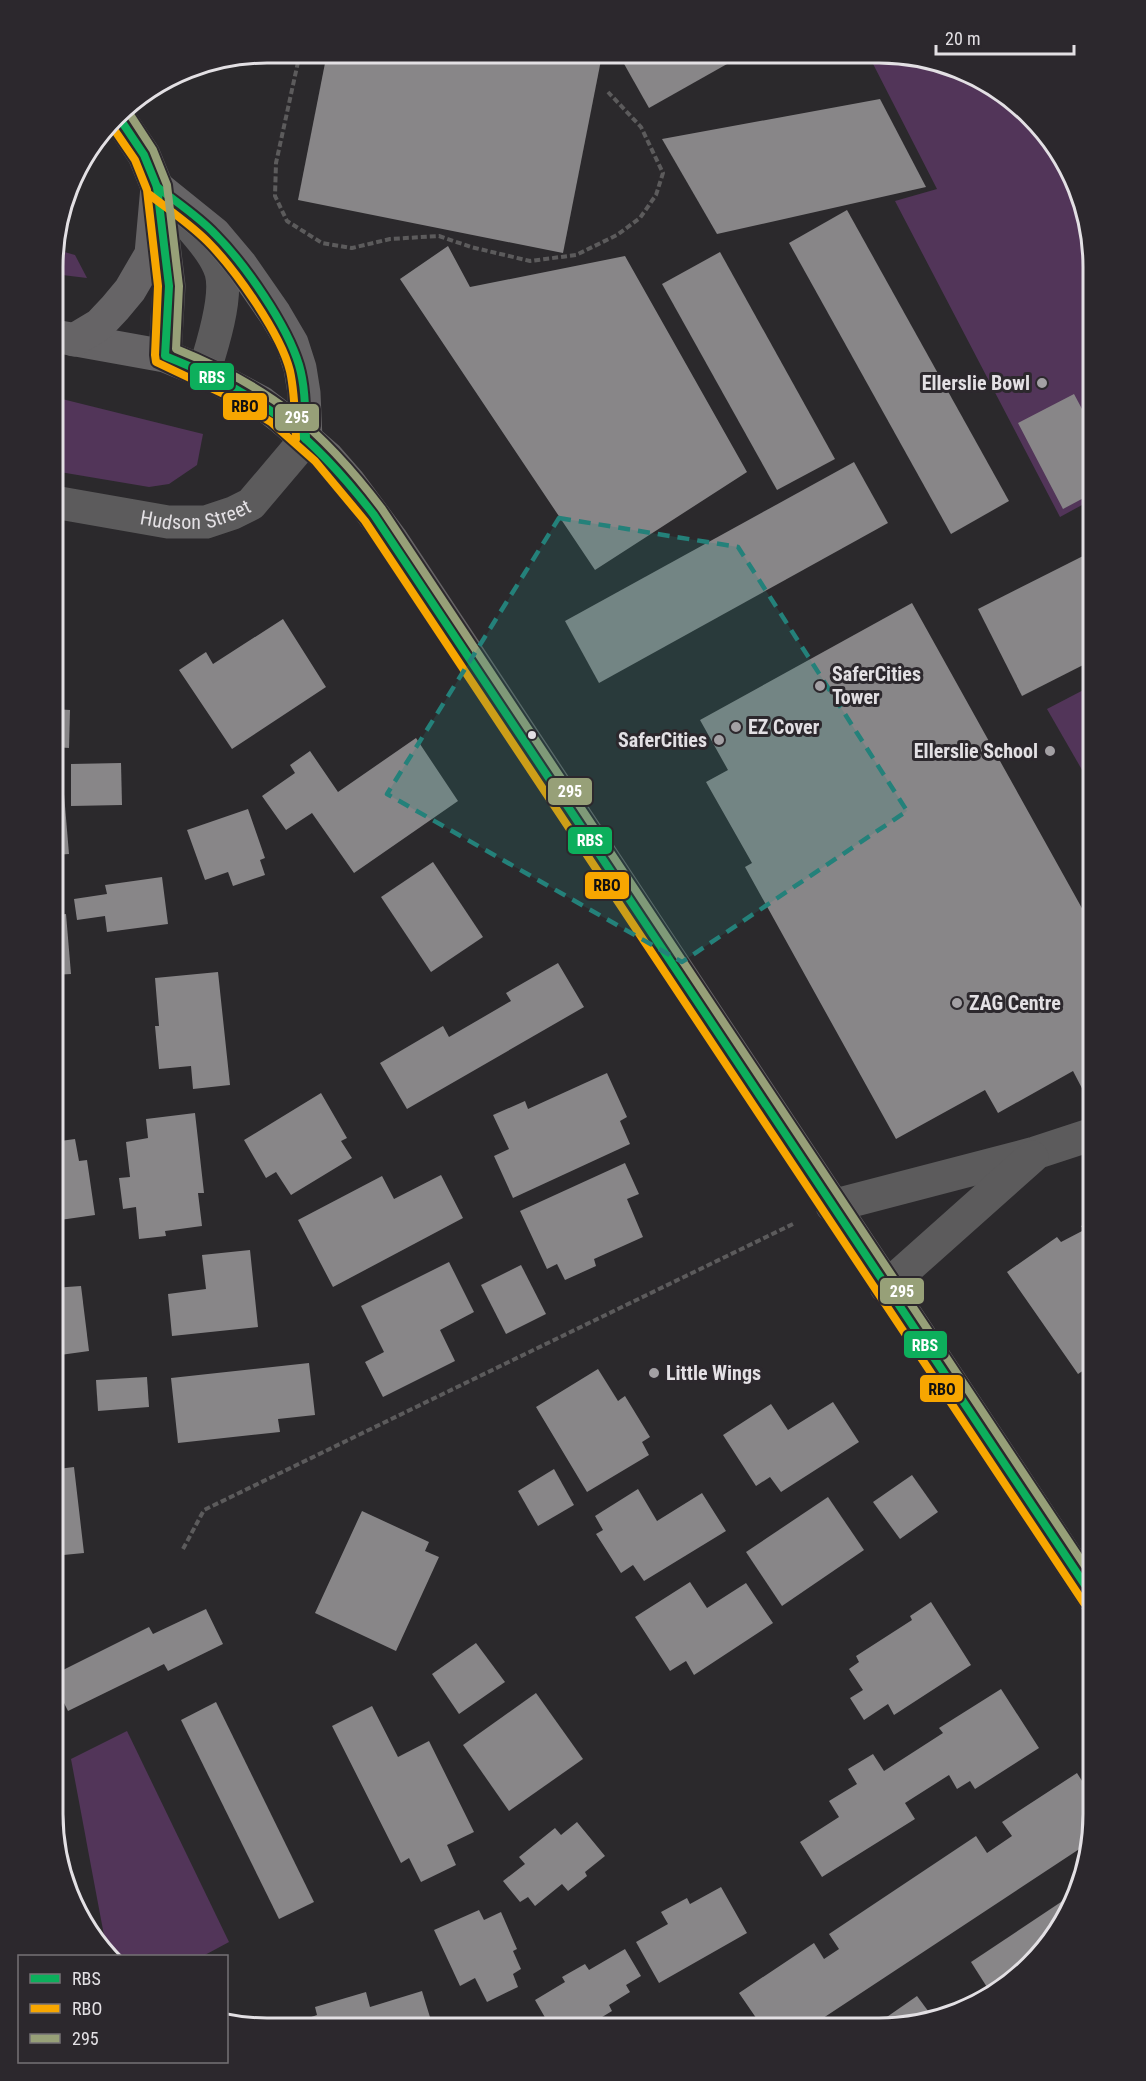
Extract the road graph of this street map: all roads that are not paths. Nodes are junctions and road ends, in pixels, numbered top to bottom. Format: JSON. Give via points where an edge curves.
{"nodes":[{"id":1,"x":123,"y":123,"type":"edge"},
{"id":2,"x":157,"y":186,"type":"junction"},
{"id":3,"x":64,"y":338,"type":"edge"},
{"id":4,"x":165,"y":357,"type":"junction"},
{"id":5,"x":204,"y":372,"type":"junction"},
{"id":6,"x":306,"y":439,"type":"junction"},
{"id":7,"x":63,"y":504,"type":"edge"},
{"id":8,"x":1083,"y":1137,"type":"edge"},
{"id":9,"x":1035,"y":1153,"type":"junction"},
{"id":10,"x":832,"y":1206,"type":"junction"},
{"id":11,"x":886,"y":1287,"type":"junction"},
{"id":12,"x":1083,"y":1582,"type":"edge"}],
"edges":[{"from":1,"to":2,"type":"street","via":[[144,155]]},
{"from":2,"to":3,"type":"main road","via":[[151,254],[130,290],[99,325]]},
{"from":2,"to":4,"type":"street","via":[[169,286]]},
{"from":2,"to":5,"type":"street","via":[[205,244],[221,273],[216,332]]},
{"from":2,"to":6,"type":"main road","via":[[214,233],[275,314],[292,343],[300,368]]},
{"from":3,"to":4,"type":"main road"},
{"from":4,"to":5,"type":"main road"},
{"from":5,"to":6,"type":"main road","via":[[261,402]]},
{"from":6,"to":7,"type":"street","name":"Hudson Street","via":[[251,504],[206,522],[168,522]]},
{"from":6,"to":10,"type":"main road","via":[[349,482],[393,540]]},
{"from":8,"to":9,"type":"street"},
{"from":9,"to":10,"type":"street"},
{"from":9,"to":11,"type":"street"},
{"from":10,"to":11,"type":"main road"},
{"from":11,"to":12,"type":"main road"}]}
